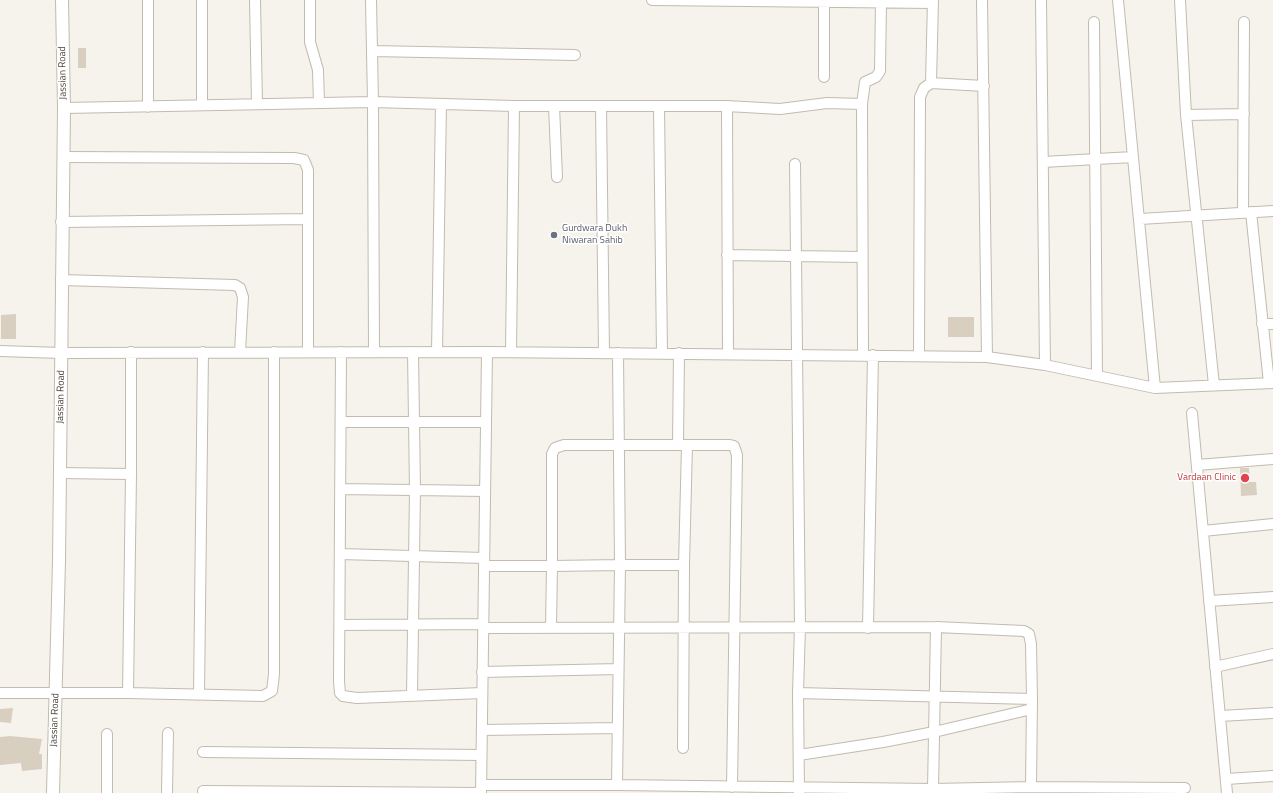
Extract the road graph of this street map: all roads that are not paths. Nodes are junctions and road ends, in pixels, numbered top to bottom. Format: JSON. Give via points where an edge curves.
{"nodes":[{"id":1,"x":62,"y":0,"type":"edge"},
{"id":2,"x":148,"y":0,"type":"edge"},
{"id":3,"x":202,"y":0,"type":"edge"},
{"id":4,"x":255,"y":0,"type":"edge"},
{"id":5,"x":310,"y":0,"type":"edge"},
{"id":6,"x":371,"y":0,"type":"edge"},
{"id":7,"x":652,"y":0,"type":"edge"},
{"id":8,"x":694,"y":0,"type":"edge"},
{"id":9,"x":731,"y":0,"type":"edge"},
{"id":10,"x":982,"y":0,"type":"edge"},
{"id":11,"x":1041,"y":0,"type":"edge"},
{"id":12,"x":1118,"y":0,"type":"edge"},
{"id":13,"x":1180,"y":0,"type":"edge"},
{"id":14,"x":869,"y":1,"type":"edge"},
{"id":15,"x":824,"y":2,"type":"junction"},
{"id":16,"x":881,"y":2,"type":"junction"},
{"id":17,"x":933,"y":2,"type":"edge"},
{"id":18,"x":1094,"y":22,"type":"dead end"},
{"id":19,"x":1244,"y":22,"type":"dead end"},
{"id":20,"x":372,"y":51,"type":"junction"},
{"id":21,"x":575,"y":56,"type":"dead end"},
{"id":22,"x":824,"y":77,"type":"dead end"},
{"id":23,"x":932,"y":83,"type":"junction"},
{"id":24,"x":984,"y":86,"type":"junction"},
{"id":25,"x":373,"y":102,"type":"junction"},
{"id":26,"x":319,"y":103,"type":"junction"},
{"id":27,"x":257,"y":104,"type":"junction"},
{"id":28,"x":440,"y":104,"type":"junction"},
{"id":29,"x":862,"y":104,"type":"junction"},
{"id":30,"x":202,"y":105,"type":"junction"},
{"id":31,"x":514,"y":106,"type":"junction"},
{"id":32,"x":554,"y":106,"type":"junction"},
{"id":33,"x":601,"y":106,"type":"junction"},
{"id":34,"x":659,"y":106,"type":"junction"},
{"id":35,"x":727,"y":106,"type":"junction"},
{"id":36,"x":148,"y":107,"type":"junction"},
{"id":37,"x":64,"y":108,"type":"junction"},
{"id":38,"x":1244,"y":114,"type":"junction"},
{"id":39,"x":1186,"y":115,"type":"junction"},
{"id":40,"x":63,"y":157,"type":"junction"},
{"id":41,"x":1133,"y":157,"type":"junction"},
{"id":42,"x":1095,"y":159,"type":"junction"},
{"id":43,"x":1043,"y":162,"type":"junction"},
{"id":44,"x":795,"y":164,"type":"dead end"},
{"id":45,"x":557,"y":177,"type":"dead end"},
{"id":46,"x":1273,"y":211,"type":"edge"},
{"id":47,"x":1247,"y":212,"type":"junction"},
{"id":48,"x":1196,"y":215,"type":"junction"},
{"id":49,"x":307,"y":219,"type":"junction"},
{"id":50,"x":1140,"y":219,"type":"junction"},
{"id":51,"x":61,"y":222,"type":"junction"},
{"id":52,"x":727,"y":255,"type":"junction"},
{"id":53,"x":796,"y":256,"type":"junction"},
{"id":54,"x":862,"y":257,"type":"junction"},
{"id":55,"x":61,"y":280,"type":"junction"},
{"id":56,"x":1262,"y":324,"type":"junction"},
{"id":57,"x":1273,"y":324,"type":"edge"},
{"id":58,"x":0,"y":351,"type":"edge"},
{"id":59,"x":131,"y":352,"type":"junction"},
{"id":60,"x":203,"y":352,"type":"junction"},
{"id":61,"x":240,"y":352,"type":"junction"},
{"id":62,"x":274,"y":352,"type":"junction"},
{"id":63,"x":308,"y":352,"type":"junction"},
{"id":64,"x":341,"y":352,"type":"junction"},
{"id":65,"x":374,"y":352,"type":"junction"},
{"id":66,"x":413,"y":352,"type":"junction"},
{"id":67,"x":437,"y":352,"type":"junction"},
{"id":68,"x":487,"y":352,"type":"junction"},
{"id":69,"x":511,"y":352,"type":"junction"},
{"id":70,"x":61,"y":353,"type":"junction"},
{"id":71,"x":604,"y":353,"type":"junction"},
{"id":72,"x":618,"y":353,"type":"junction"},
{"id":73,"x":662,"y":353,"type":"junction"},
{"id":74,"x":679,"y":353,"type":"junction"},
{"id":75,"x":728,"y":354,"type":"junction"},
{"id":76,"x":797,"y":354,"type":"junction"},
{"id":77,"x":868,"y":355,"type":"junction"},
{"id":78,"x":919,"y":356,"type":"junction"},
{"id":79,"x":987,"y":357,"type":"junction"},
{"id":80,"x":1045,"y":365,"type":"junction"},
{"id":81,"x":1097,"y":375,"type":"junction"},
{"id":82,"x":1271,"y":383,"type":"edge"},
{"id":83,"x":1214,"y":385,"type":"junction"},
{"id":84,"x":1155,"y":388,"type":"junction"},
{"id":85,"x":1192,"y":413,"type":"dead end"},
{"id":86,"x":341,"y":422,"type":"junction"},
{"id":87,"x":486,"y":422,"type":"junction"},
{"id":88,"x":413,"y":423,"type":"junction"},
{"id":89,"x":620,"y":445,"type":"junction"},
{"id":90,"x":682,"y":445,"type":"junction"},
{"id":91,"x":1273,"y":459,"type":"edge"},
{"id":92,"x":1197,"y":465,"type":"junction"},
{"id":93,"x":60,"y":473,"type":"junction"},
{"id":94,"x":131,"y":474,"type":"junction"},
{"id":95,"x":340,"y":489,"type":"junction"},
{"id":96,"x":415,"y":490,"type":"junction"},
{"id":97,"x":485,"y":490,"type":"junction"},
{"id":98,"x":1273,"y":524,"type":"edge"},
{"id":99,"x":1203,"y":531,"type":"junction"},
{"id":100,"x":340,"y":554,"type":"junction"},
{"id":101,"x":414,"y":556,"type":"junction"},
{"id":102,"x":484,"y":562,"type":"junction"},
{"id":103,"x":620,"y":565,"type":"junction"},
{"id":104,"x":684,"y":565,"type":"junction"},
{"id":105,"x":552,"y":566,"type":"junction"},
{"id":106,"x":1273,"y":597,"type":"edge"},
{"id":107,"x":1209,"y":601,"type":"junction"},
{"id":108,"x":413,"y":624,"type":"junction"},
{"id":109,"x":340,"y":625,"type":"junction"},
{"id":110,"x":483,"y":626,"type":"junction"},
{"id":111,"x":684,"y":627,"type":"junction"},
{"id":112,"x":734,"y":627,"type":"junction"},
{"id":113,"x":800,"y":627,"type":"junction"},
{"id":114,"x":936,"y":627,"type":"junction"},
{"id":115,"x":551,"y":628,"type":"junction"},
{"id":116,"x":618,"y":628,"type":"junction"},
{"id":117,"x":868,"y":628,"type":"junction"},
{"id":118,"x":1273,"y":654,"type":"edge"},
{"id":119,"x":1215,"y":667,"type":"junction"},
{"id":120,"x":618,"y":669,"type":"junction"},
{"id":121,"x":482,"y":672,"type":"junction"},
{"id":122,"x":0,"y":693,"type":"edge"},
{"id":123,"x":57,"y":693,"type":"junction"},
{"id":124,"x":128,"y":693,"type":"junction"},
{"id":125,"x":482,"y":693,"type":"junction"},
{"id":126,"x":798,"y":693,"type":"junction"},
{"id":127,"x":199,"y":694,"type":"junction"},
{"id":128,"x":412,"y":695,"type":"junction"},
{"id":129,"x":934,"y":698,"type":"junction"},
{"id":130,"x":1032,"y":704,"type":"junction"},
{"id":131,"x":1273,"y":713,"type":"edge"},
{"id":132,"x":1220,"y":716,"type":"junction"},
{"id":133,"x":617,"y":728,"type":"junction"},
{"id":134,"x":482,"y":730,"type":"junction"},
{"id":135,"x":934,"y":732,"type":"junction"},
{"id":136,"x":168,"y":733,"type":"dead end"},
{"id":137,"x":107,"y":734,"type":"dead end"},
{"id":138,"x":683,"y":748,"type":"dead end"},
{"id":139,"x":203,"y":752,"type":"dead end"},
{"id":140,"x":481,"y":755,"type":"junction"},
{"id":141,"x":799,"y":755,"type":"junction"},
{"id":142,"x":1273,"y":776,"type":"edge"},
{"id":143,"x":1226,"y":779,"type":"junction"},
{"id":144,"x":617,"y":785,"type":"junction"},
{"id":145,"x":732,"y":787,"type":"junction"},
{"id":146,"x":1030,"y":787,"type":"junction"},
{"id":147,"x":1185,"y":788,"type":"dead end"},
{"id":148,"x":481,"y":790,"type":"edge"},
{"id":149,"x":799,"y":790,"type":"edge"},
{"id":150,"x":1107,"y":790,"type":"edge"},
{"id":151,"x":203,"y":791,"type":"dead end"},
{"id":152,"x":933,"y":791,"type":"edge"},
{"id":153,"x":53,"y":793,"type":"edge"},
{"id":154,"x":107,"y":793,"type":"edge"},
{"id":155,"x":167,"y":793,"type":"edge"},
{"id":156,"x":1227,"y":793,"type":"edge"}],
"edges":[{"from":1,"to":37,"type":"street","name":"Jassian Road"},
{"from":2,"to":36,"type":"street"},
{"from":3,"to":30,"type":"street"},
{"from":4,"to":27,"type":"street"},
{"from":5,"to":26,"type":"street","via":[[310,34],[318,70]]},
{"from":6,"to":20,"type":"street"},
{"from":7,"to":8,"type":"street"},
{"from":8,"to":9,"type":"street"},
{"from":9,"to":15,"type":"street"},
{"from":10,"to":24,"type":"street"},
{"from":11,"to":43,"type":"street"},
{"from":12,"to":41,"type":"street"},
{"from":13,"to":39,"type":"street"},
{"from":14,"to":15,"type":"street"},
{"from":14,"to":16,"type":"street"},
{"from":15,"to":22,"type":"street"},
{"from":16,"to":17,"type":"street"},
{"from":16,"to":29,"type":"street","via":[[880,71],[865,82]]},
{"from":17,"to":23,"type":"street"},
{"from":18,"to":42,"type":"street"},
{"from":19,"to":38,"type":"street"},
{"from":20,"to":21,"type":"street"},
{"from":20,"to":25,"type":"street"},
{"from":23,"to":24,"type":"street"},
{"from":23,"to":78,"type":"street","via":[[924,88],[920,97]]},
{"from":24,"to":79,"type":"street"},
{"from":25,"to":26,"type":"street"},
{"from":25,"to":28,"type":"street"},
{"from":25,"to":65,"type":"street"},
{"from":26,"to":27,"type":"street"},
{"from":27,"to":30,"type":"street"},
{"from":28,"to":31,"type":"street"},
{"from":28,"to":67,"type":"street"},
{"from":29,"to":35,"type":"street","via":[[828,103],[780,109]]},
{"from":29,"to":54,"type":"street"},
{"from":30,"to":36,"type":"street"},
{"from":31,"to":32,"type":"street"},
{"from":31,"to":69,"type":"street"},
{"from":32,"to":33,"type":"street"},
{"from":32,"to":45,"type":"street"},
{"from":33,"to":34,"type":"street"},
{"from":33,"to":71,"type":"street"},
{"from":34,"to":35,"type":"street"},
{"from":34,"to":73,"type":"street"},
{"from":35,"to":52,"type":"street"},
{"from":36,"to":37,"type":"street"},
{"from":37,"to":40,"type":"street","name":"Jassian Road"},
{"from":38,"to":39,"type":"street"},
{"from":38,"to":47,"type":"street"},
{"from":39,"to":48,"type":"street"},
{"from":40,"to":49,"type":"street","via":[[301,158],[306,162],[308,170]]},
{"from":40,"to":51,"type":"street","name":"Jassian Road"},
{"from":41,"to":42,"type":"street"},
{"from":41,"to":50,"type":"street"},
{"from":42,"to":43,"type":"street"},
{"from":42,"to":81,"type":"street"},
{"from":43,"to":80,"type":"street"},
{"from":44,"to":53,"type":"street"},
{"from":46,"to":47,"type":"street"},
{"from":47,"to":48,"type":"street"},
{"from":47,"to":56,"type":"street"},
{"from":48,"to":50,"type":"street"},
{"from":48,"to":83,"type":"street"},
{"from":49,"to":51,"type":"street"},
{"from":49,"to":63,"type":"street"},
{"from":50,"to":84,"type":"street"},
{"from":51,"to":55,"type":"street","name":"Jassian Road"},
{"from":52,"to":53,"type":"street"},
{"from":52,"to":75,"type":"street"},
{"from":53,"to":54,"type":"street"},
{"from":53,"to":76,"type":"street"},
{"from":54,"to":77,"type":"street"},
{"from":55,"to":61,"type":"street","via":[[235,285],[240,288],[243,297]]},
{"from":55,"to":70,"type":"street","name":"Jassian Road"},
{"from":56,"to":57,"type":"street"},
{"from":56,"to":82,"type":"street"},
{"from":58,"to":70,"type":"street"},
{"from":59,"to":60,"type":"street"},
{"from":59,"to":70,"type":"street"},
{"from":59,"to":94,"type":"street"},
{"from":60,"to":61,"type":"street"},
{"from":60,"to":127,"type":"street"},
{"from":61,"to":62,"type":"street"},
{"from":62,"to":63,"type":"street"},
{"from":62,"to":127,"type":"street","via":[[274,682],[272,691],[263,696]]},
{"from":63,"to":64,"type":"street"},
{"from":64,"to":65,"type":"street"},
{"from":64,"to":86,"type":"street"},
{"from":65,"to":66,"type":"street"},
{"from":66,"to":67,"type":"street"},
{"from":66,"to":88,"type":"street"},
{"from":67,"to":68,"type":"street"},
{"from":68,"to":69,"type":"street"},
{"from":68,"to":87,"type":"street"},
{"from":69,"to":71,"type":"street"},
{"from":70,"to":93,"type":"street","name":"Jassian Road"},
{"from":71,"to":72,"type":"street"},
{"from":72,"to":73,"type":"street"},
{"from":72,"to":89,"type":"street"},
{"from":73,"to":74,"type":"street"},
{"from":74,"to":75,"type":"street"},
{"from":74,"to":90,"type":"street"},
{"from":75,"to":76,"type":"street"},
{"from":76,"to":77,"type":"street"},
{"from":76,"to":113,"type":"street"},
{"from":77,"to":78,"type":"street"},
{"from":77,"to":117,"type":"street"},
{"from":78,"to":79,"type":"street"},
{"from":79,"to":80,"type":"street"},
{"from":80,"to":81,"type":"street"},
{"from":81,"to":84,"type":"street"},
{"from":82,"to":83,"type":"street"},
{"from":83,"to":84,"type":"street"},
{"from":85,"to":92,"type":"street"},
{"from":86,"to":88,"type":"street"},
{"from":86,"to":95,"type":"street"},
{"from":87,"to":88,"type":"street"},
{"from":87,"to":97,"type":"street"},
{"from":88,"to":96,"type":"street"},
{"from":89,"to":90,"type":"street"},
{"from":89,"to":103,"type":"street"},
{"from":89,"to":105,"type":"street","via":[[564,445],[553,450]]},
{"from":90,"to":104,"type":"street"},
{"from":90,"to":112,"type":"street","via":[[730,445],[736,449]]},
{"from":91,"to":92,"type":"street"},
{"from":92,"to":99,"type":"street"},
{"from":93,"to":94,"type":"street"},
{"from":93,"to":123,"type":"street","name":"Jassian Road"},
{"from":94,"to":124,"type":"street"},
{"from":95,"to":96,"type":"street"},
{"from":95,"to":100,"type":"street"},
{"from":96,"to":97,"type":"street"},
{"from":96,"to":101,"type":"street"},
{"from":97,"to":102,"type":"street"},
{"from":98,"to":99,"type":"street"},
{"from":99,"to":107,"type":"street"},
{"from":100,"to":101,"type":"street"},
{"from":100,"to":109,"type":"street"},
{"from":101,"to":102,"type":"street"},
{"from":101,"to":108,"type":"street"},
{"from":102,"to":105,"type":"street"},
{"from":102,"to":110,"type":"street"},
{"from":103,"to":104,"type":"street"},
{"from":103,"to":105,"type":"street"},
{"from":103,"to":116,"type":"street"},
{"from":104,"to":111,"type":"street"},
{"from":105,"to":115,"type":"street"},
{"from":106,"to":107,"type":"street"},
{"from":107,"to":119,"type":"street"},
{"from":108,"to":109,"type":"street"},
{"from":108,"to":110,"type":"street"},
{"from":108,"to":128,"type":"street"},
{"from":109,"to":128,"type":"street","via":[[339,686],[343,696],[357,698]]},
{"from":110,"to":115,"type":"street"},
{"from":110,"to":121,"type":"street"},
{"from":111,"to":112,"type":"street"},
{"from":111,"to":116,"type":"street"},
{"from":111,"to":138,"type":"street"},
{"from":112,"to":113,"type":"street"},
{"from":112,"to":145,"type":"street"},
{"from":113,"to":117,"type":"street"},
{"from":113,"to":126,"type":"street"},
{"from":114,"to":117,"type":"street"},
{"from":114,"to":129,"type":"street"},
{"from":114,"to":130,"type":"street","via":[[1018,630],[1030,634]]},
{"from":115,"to":116,"type":"street"},
{"from":116,"to":120,"type":"street"},
{"from":118,"to":119,"type":"street"},
{"from":119,"to":132,"type":"street"},
{"from":120,"to":121,"type":"street"},
{"from":120,"to":133,"type":"street"},
{"from":121,"to":125,"type":"street"},
{"from":122,"to":123,"type":"street"},
{"from":123,"to":124,"type":"street"},
{"from":123,"to":153,"type":"street","name":"Jassian Road"},
{"from":124,"to":127,"type":"street"},
{"from":125,"to":128,"type":"street"},
{"from":125,"to":134,"type":"street"},
{"from":126,"to":129,"type":"street"},
{"from":126,"to":141,"type":"street"},
{"from":129,"to":130,"type":"street"},
{"from":129,"to":135,"type":"street"},
{"from":130,"to":135,"type":"street"},
{"from":130,"to":146,"type":"street"},
{"from":131,"to":132,"type":"street"},
{"from":132,"to":143,"type":"street"},
{"from":133,"to":134,"type":"street"},
{"from":133,"to":144,"type":"street"},
{"from":134,"to":140,"type":"street"},
{"from":135,"to":141,"type":"street"},
{"from":135,"to":152,"type":"street"},
{"from":136,"to":155,"type":"street"},
{"from":137,"to":154,"type":"street"},
{"from":139,"to":140,"type":"street"},
{"from":140,"to":148,"type":"street"},
{"from":141,"to":149,"type":"street"},
{"from":142,"to":143,"type":"street"},
{"from":143,"to":156,"type":"street"},
{"from":144,"to":145,"type":"street"},
{"from":144,"to":148,"type":"street"},
{"from":145,"to":149,"type":"street"},
{"from":146,"to":150,"type":"street"},
{"from":146,"to":152,"type":"street"},
{"from":147,"to":150,"type":"street"},
{"from":148,"to":151,"type":"street"},
{"from":149,"to":152,"type":"street"}]}
